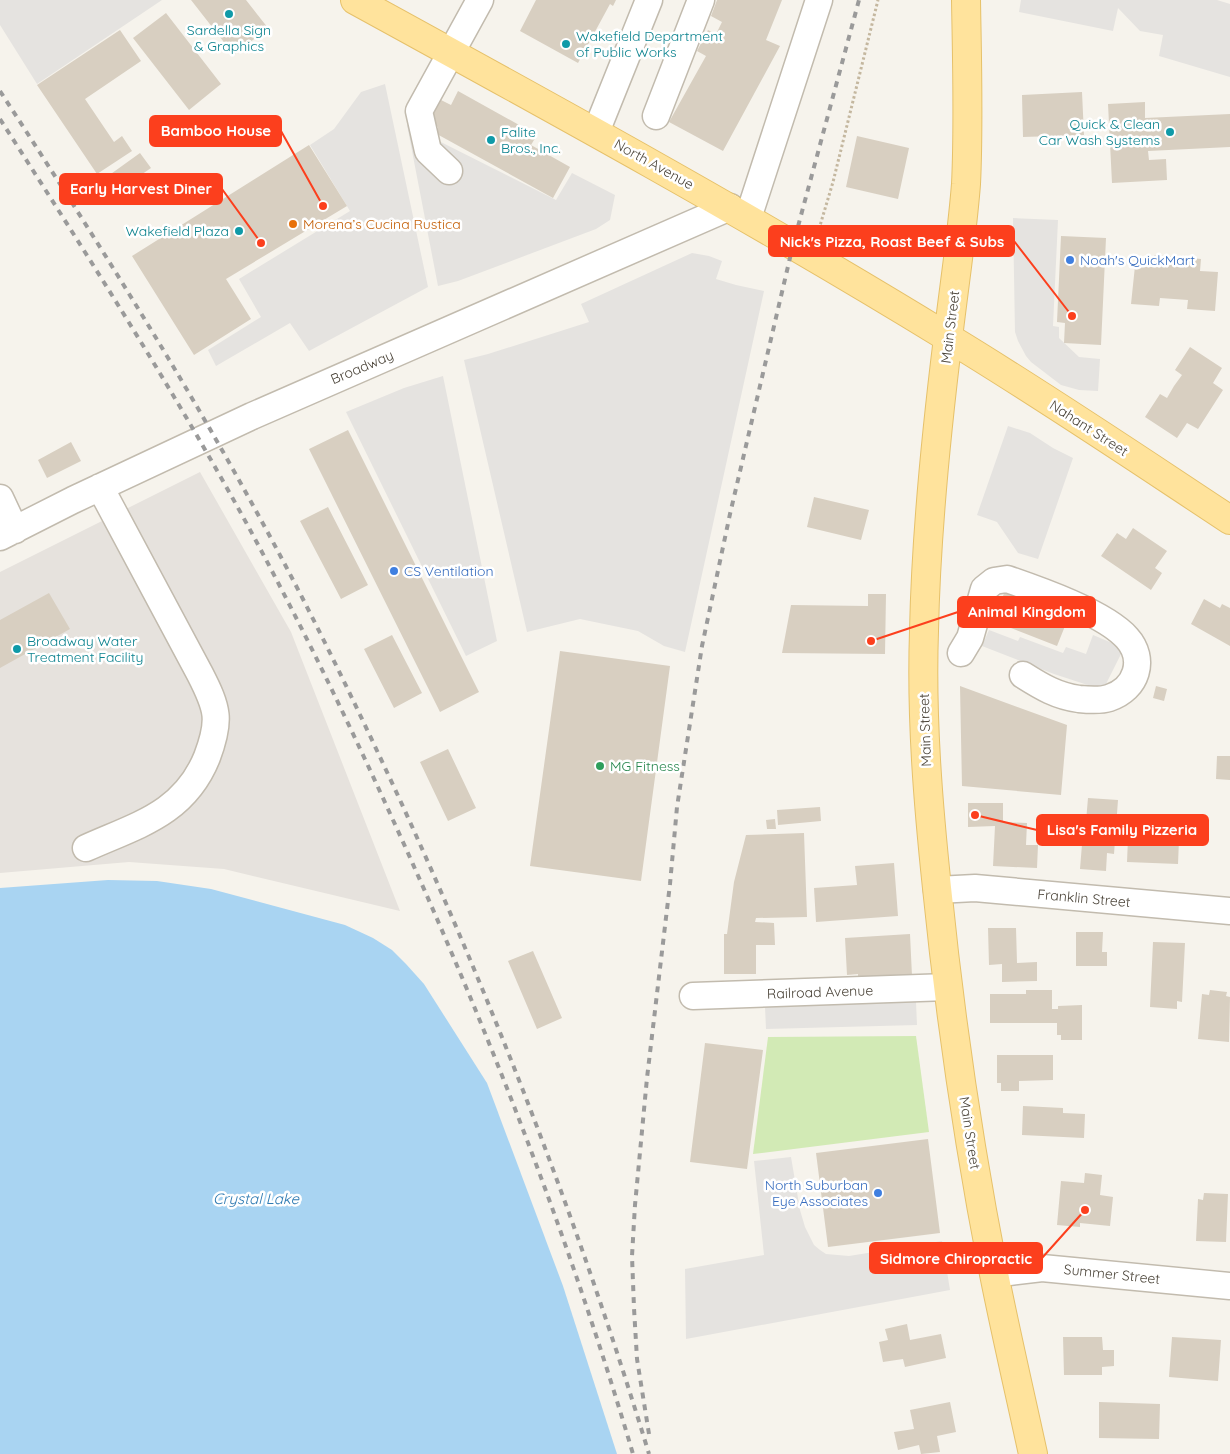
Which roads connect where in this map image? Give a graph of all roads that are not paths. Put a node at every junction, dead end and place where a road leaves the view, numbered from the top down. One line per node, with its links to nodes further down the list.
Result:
1 (356, 0): 7 (main road, North Avenue)
2 (480, 0): 7 (street)
3 (649, 0): 9 (street)
4 (702, 0): 8 (street)
5 (819, 0): 11 (street)
6 (966, 0): 12 (main road, Main Street)
7 (450, 52): 9 (main road, North Avenue); 10 (street)
8 (656, 116)
9 (596, 132): 11 (main road, North Avenue)
10 (449, 171)
11 (739, 212): 12 (main road, North Avenue); 13 (street, Broadway)
12 (948, 337): 15 (main road, Nahant Street); 20 (main road, Main Street)
13 (100, 487): 16 (street, Broadway); 19 (street)
14 (0, 498): 16 (street)
15 (1230, 520)
16 (7, 534)
17 (962, 653): 18 (street)
18 (1024, 675)
19 (86, 848)
20 (937, 890): 21 (street, Franklin Street); 22 (main road, Main Street)
21 (1230, 911)
22 (948, 987): 23 (street, Railroad Avenue); 24 (main road, Main Street)
23 (693, 996)
24 (994, 1274): 25 (street, Summer Street); 26 (main road, Main Street)
25 (1230, 1286)
26 (1033, 1454)

